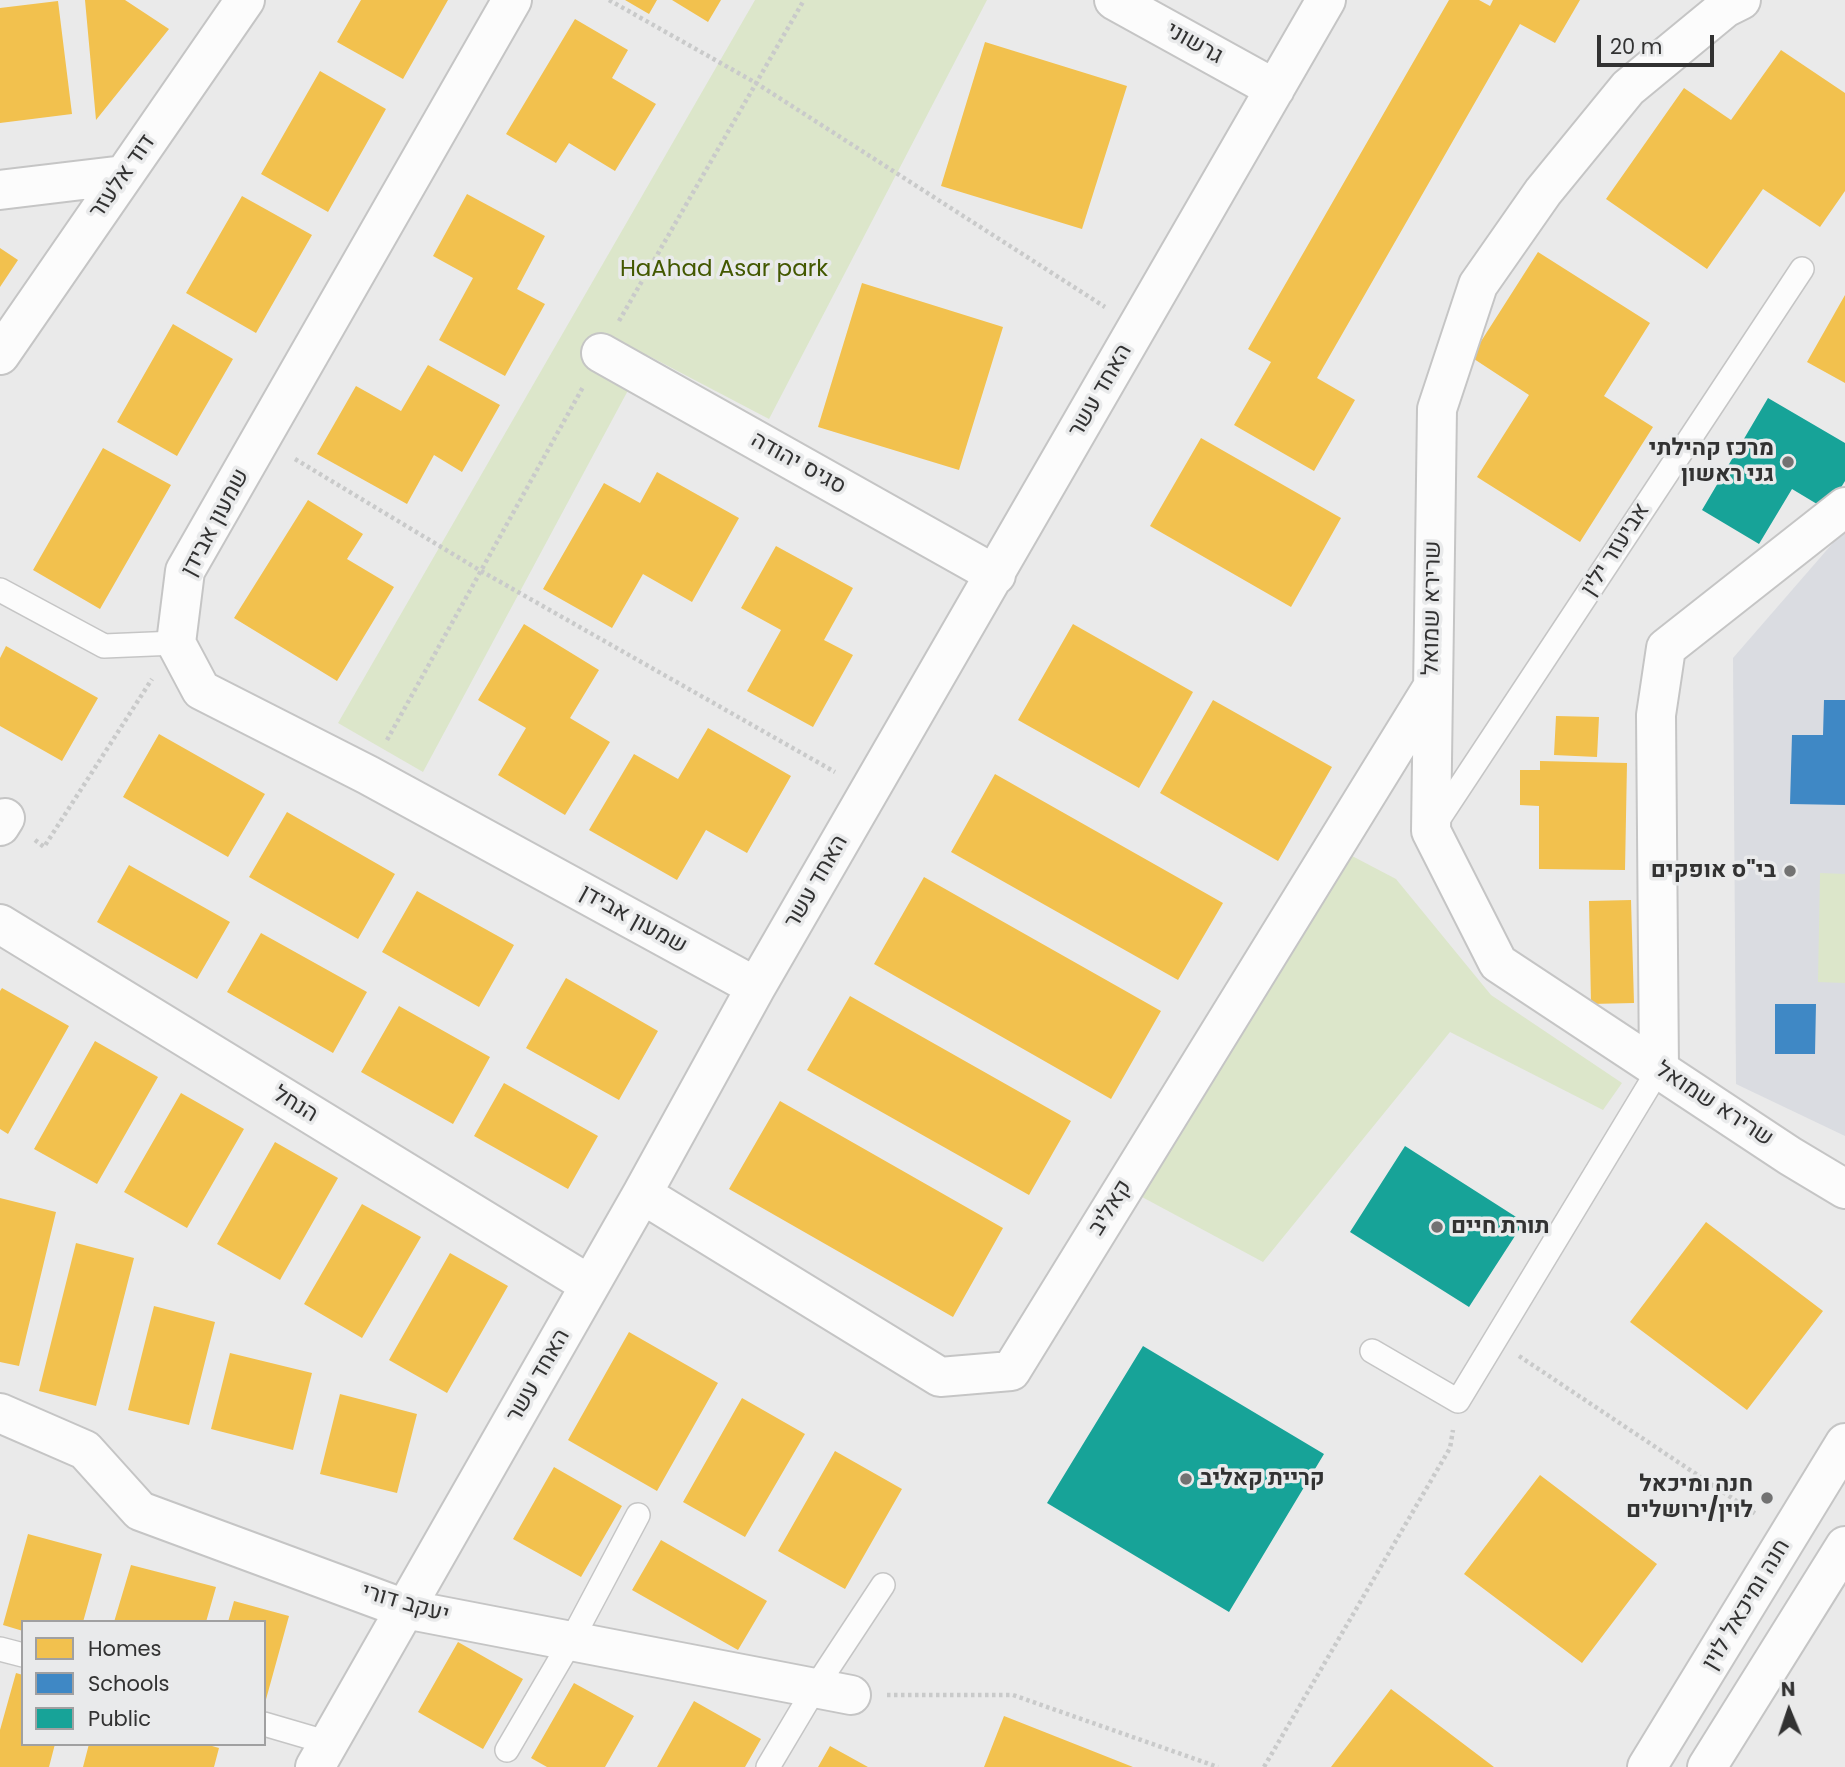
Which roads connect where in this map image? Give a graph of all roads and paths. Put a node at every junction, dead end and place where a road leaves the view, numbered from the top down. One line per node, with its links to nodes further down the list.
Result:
1 (245, 0): 8 (street, דוד אלעזר)
2 (512, 0): 14 (street, שמעון אבידן)
3 (609, 0): 11 (path)
4 (1114, 0): 7 (street, גרשוני)
5 (1326, 0): 7 (street, האחד עשר)
6 (1741, 0): 19 (street, שרירא שמואל)
7 (1275, 89): 11 (street, האחד עשר)
8 (124, 175): 9 (street); 13 (street, דוד אלעזר)
9 (0, 190)
10 (1802, 269): 22 (lane, אביעזר ילין)
11 (1137, 328): 16 (street, האחד עשר)
12 (601, 353): 16 (street, סגיס יהודה)
13 (0, 355)
14 (261, 438): 18 (street, שמעון אבידן); 20 (path)
15 (1845, 507): 25 (street)
16 (996, 575): 20 (street, האחד עשר)
17 (0, 590): 18 (lane)
18 (176, 643): 21 (path); 24 (street, שמעון אבידן)
19 (1432, 687): 22 (street, שרירא שמואל); 28 (street, קאליב)
20 (869, 792): 24 (street, האחד עשר)
21 (2, 822)
22 (1431, 831): 25 (street, שרירא שמואל)
23 (0, 924): 30 (street, הנחל)
24 (756, 987): 28 (street, האחד עשר)
25 (1659, 1069): 26 (street, שרירא שמואל); 31 (lane)
26 (1790, 1156): 27 (street, שרירא שמואל); 29 (street, שרירא שמואל)
27 (1845, 1189)
28 (642, 1194): 30 (street, האחד עשר)
29 (1845, 1208)
30 (590, 1285): 40 (street, האחד עשר)
31 (1495, 1340): 33 (lane); 37 (path)
32 (1372, 1351): 33 (lane)
33 (1458, 1401): 51 (path)
34 (0, 1413): 40 (street, יעקב דורי)
35 (1845, 1443): 37 (street, חנה ומיכאל לוין)
36 (638, 1514): 41 (lane)
37 (1789, 1536): 52 (street, חנה ומיכאל לוין)
38 (1845, 1546): 53 (street)
39 (883, 1585): 44 (lane)
40 (405, 1609): 41 (street, יעקב דורי); 48 (street, האחד עשר)
41 (571, 1641): 44 (street, יעקב דורי); 47 (lane)
42 (0, 1648): 43 (lane)
43 (21, 1654)
44 (814, 1688): 45 (street, יעקב דורי); 49 (lane)
45 (851, 1695): 50 (path)
46 (266, 1725): 48 (lane)
47 (507, 1750)
48 (322, 1755)
49 (768, 1767)
50 (1218, 1767)
51 (1264, 1767)
52 (1647, 1767)
53 (1707, 1767)

